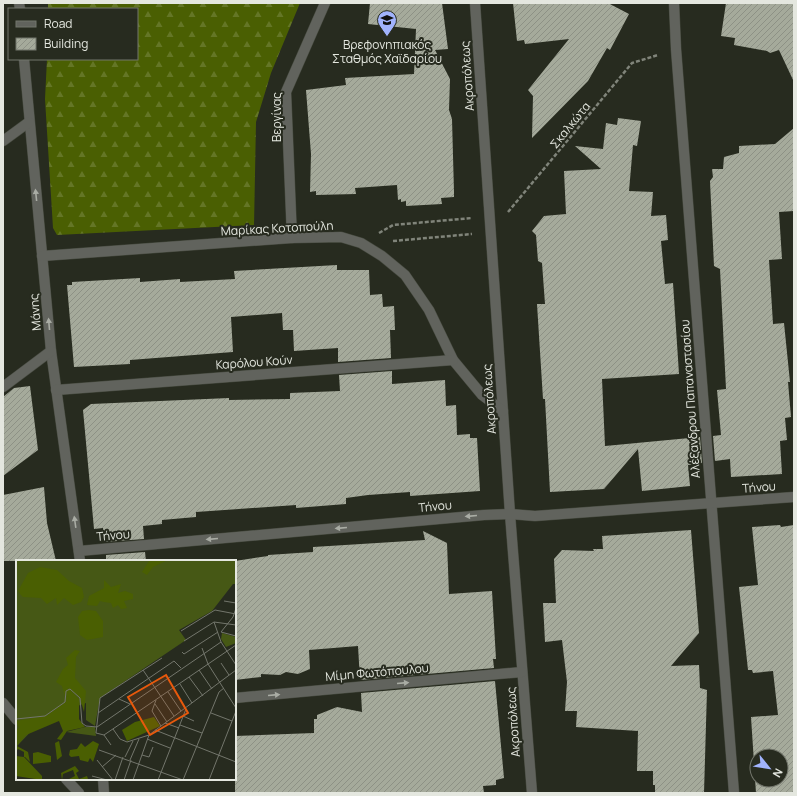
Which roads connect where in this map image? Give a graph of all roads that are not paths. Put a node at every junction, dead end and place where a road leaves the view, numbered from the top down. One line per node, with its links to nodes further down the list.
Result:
1 (325, 3): 7 (street, Βεργίνας)
2 (475, 3): 13 (street, Ακροπόλεως)
3 (674, 3): 15 (street, Αλέξανδρου Παπαναστασίου)
4 (24, 60): 5 (street, Μάνης)
5 (29, 122): 6 (street); 8 (street, Μάνης, one-way to 5)
6 (3, 141)
7 (292, 238): 8 (street, Μαρίκας Κοτοπούλη); 10 (street, Μαρίκας Κοτοπούλη)
8 (42, 256): 9 (street, Μάνης, one-way to 8)
9 (52, 351): 11 (street); 12 (street, Μάνης)
10 (453, 360): 12 (street, Καρόλου Κούν); 13 (street, Μαρίκας Κοτοπούλη)
11 (3, 387)
12 (56, 390): 17 (street, Μάνης, one-way to 12)
13 (503, 411): 16 (street, Ακροπόλεως)
14 (794, 497): 15 (street, Τήνου)
15 (711, 503): 16 (street, Τήνου); 27 (street, Αλέξανδρου Παπαναστασίου)
16 (510, 514): 17 (street, Τήνου, one-way to 17); 18 (street, Ακροπόλεως)
17 (80, 556)
18 (522, 672): 19 (street, Μίμη Φωτόπουλου, one-way to 18); 26 (street, Ακροπόλεως)
19 (236, 698)
20 (3, 703): 21 (street)
21 (16, 719)
22 (67, 780): 24 (street)
23 (103, 780): 25 (street)
24 (79, 793)
25 (104, 793)
26 (532, 793)
27 (734, 793)

